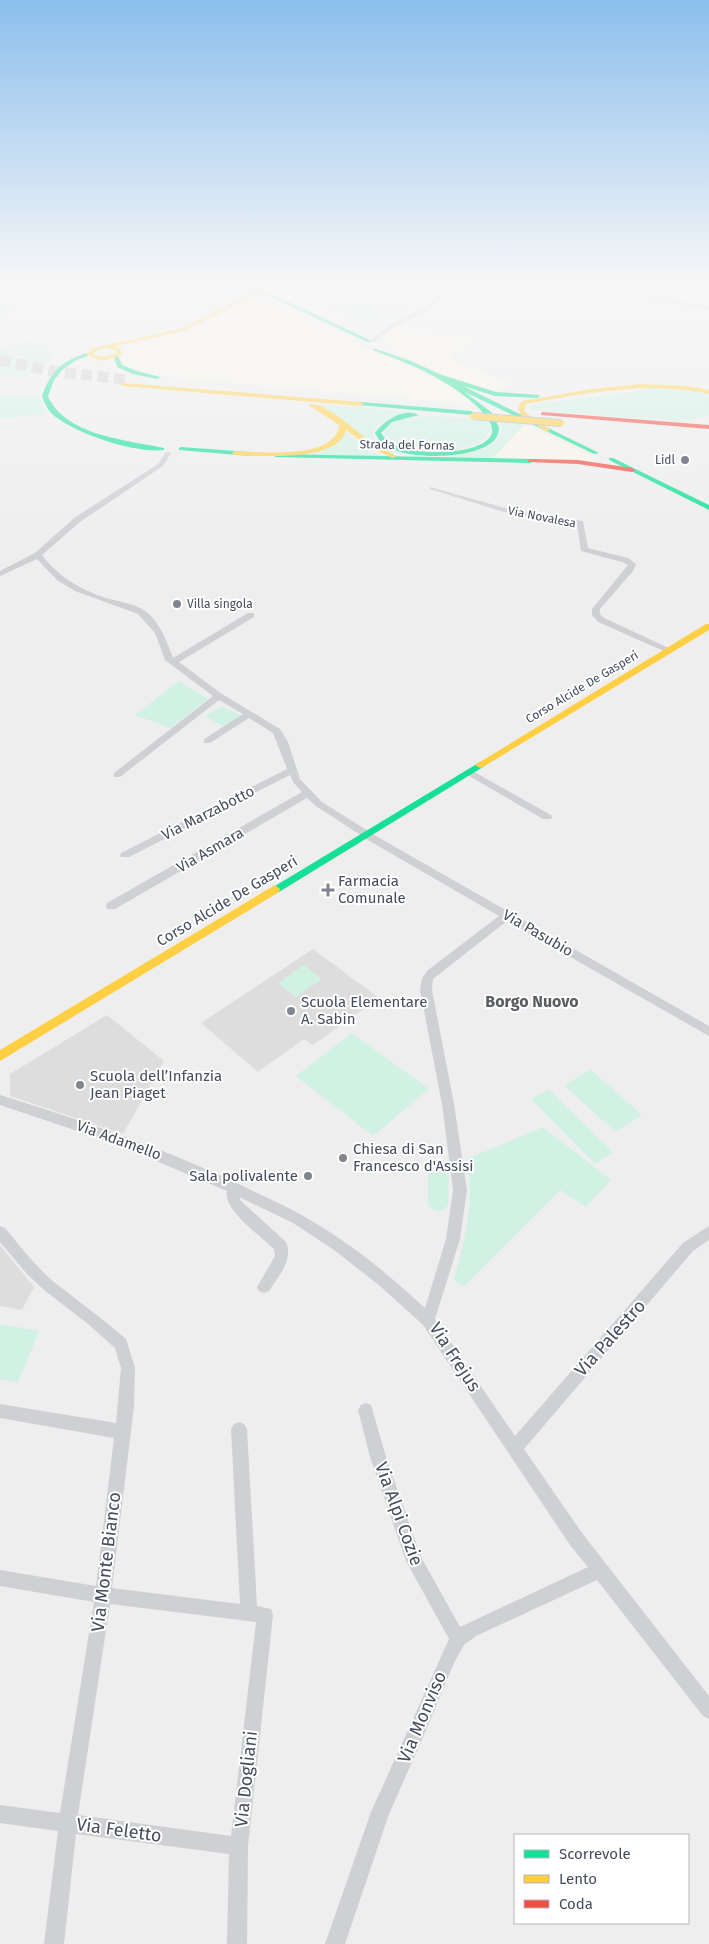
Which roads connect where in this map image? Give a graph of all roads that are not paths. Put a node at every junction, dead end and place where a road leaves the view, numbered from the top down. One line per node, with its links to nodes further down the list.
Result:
1 (54, 375): 20 (main road)
2 (145, 375): 10 (main road)
3 (434, 375): 5 (main road)
4 (434, 375): 6 (main road)
5 (447, 381): 11 (main road); 12 (main road)
6 (619, 389): 8 (main road); 9 (main road)
7 (191, 391): 10 (main road); 12 (main road); 16 (main road)
8 (709, 392)
9 (572, 394): 11 (main road); 15 (main road)
10 (325, 398): 12 (main road)
11 (490, 402): 15 (main road)
12 (470, 413): 15 (main road, bridge)
13 (606, 419): 14 (main road); 15 (main road); 17 (main road)
14 (709, 420)
15 (550, 422): 18 (main road); 22 (main road)
16 (343, 423): 19 (main road); 21 (main road)
17 (709, 428)
18 (709, 433)
19 (235, 453): 20 (main road, Strada del Fornas); 21 (main road, Strada del Fornas)
20 (165, 454): 25 (street)
21 (414, 459): 22 (main road, Strada del Fornas)
22 (622, 463): 24 (main road)
23 (432, 488): 29 (street, Via Novalesa)
24 (709, 508)
25 (38, 555): 26 (street); 30 (street)
26 (0, 574)
27 (251, 615): 30 (street)
28 (709, 626): 29 (main road, Corso Alcide De Gasperi)
29 (669, 650): 35 (main road, Corso Alcide De Gasperi)
30 (172, 662): 31 (street, Via Pasubio)
31 (219, 696): 32 (street, Via Pasubio); 36 (street)
32 (250, 714): 33 (street); 34 (street, Via Pasubio)
33 (207, 741)
34 (292, 770): 37 (street, Via Pasubio); 40 (street, Via Marzabotto)
35 (469, 772): 38 (street); 39 (main road, Corso Alcide De Gasperi)
36 (116, 775)
37 (308, 793): 39 (street, Via Pasubio); 41 (street, Via Asmara)
38 (547, 817)
39 (366, 834): 42 (street, Via Pasubio); 44 (main road, Corso Alcide De Gasperi)
40 (125, 855)
41 (112, 906)
42 (507, 915): 43 (street, Via Pasubio); 50 (street, Via Frejus)
43 (709, 1032)
44 (0, 1056)
45 (0, 1100): 46 (street, Via Adamello)
46 (234, 1188): 49 (street); 50 (street, Via Adamello)
47 (0, 1232): 54 (street, Via Monte Bianco)
48 (709, 1232): 55 (street, Via Palestro)
49 (264, 1287)
50 (428, 1320): 55 (street, Via Frejus)
51 (366, 1410): 60 (street, Via Alpi Cozie)
52 (0, 1411): 54 (street)
53 (239, 1429): 59 (street, Via Dogliani)
54 (123, 1432): 58 (street, Via Monte Bianco)
55 (515, 1448): 56 (street, Via Frejus)
56 (598, 1571): 60 (street); 61 (street, Via Frejus)
57 (0, 1578): 58 (street)
58 (103, 1595): 59 (street); 63 (street, Via Monte Bianco)
59 (257, 1614): 64 (street, Via Dogliani)
60 (458, 1639): 67 (street, Via Monviso)
61 (709, 1710)
62 (0, 1814): 63 (street, Via Feletto)
63 (68, 1823): 64 (street, Via Feletto); 65 (street, Via Monte Bianco)
64 (239, 1846): 66 (street, Via Dogliani)
65 (54, 1944)
66 (237, 1944)
67 (335, 1944)

